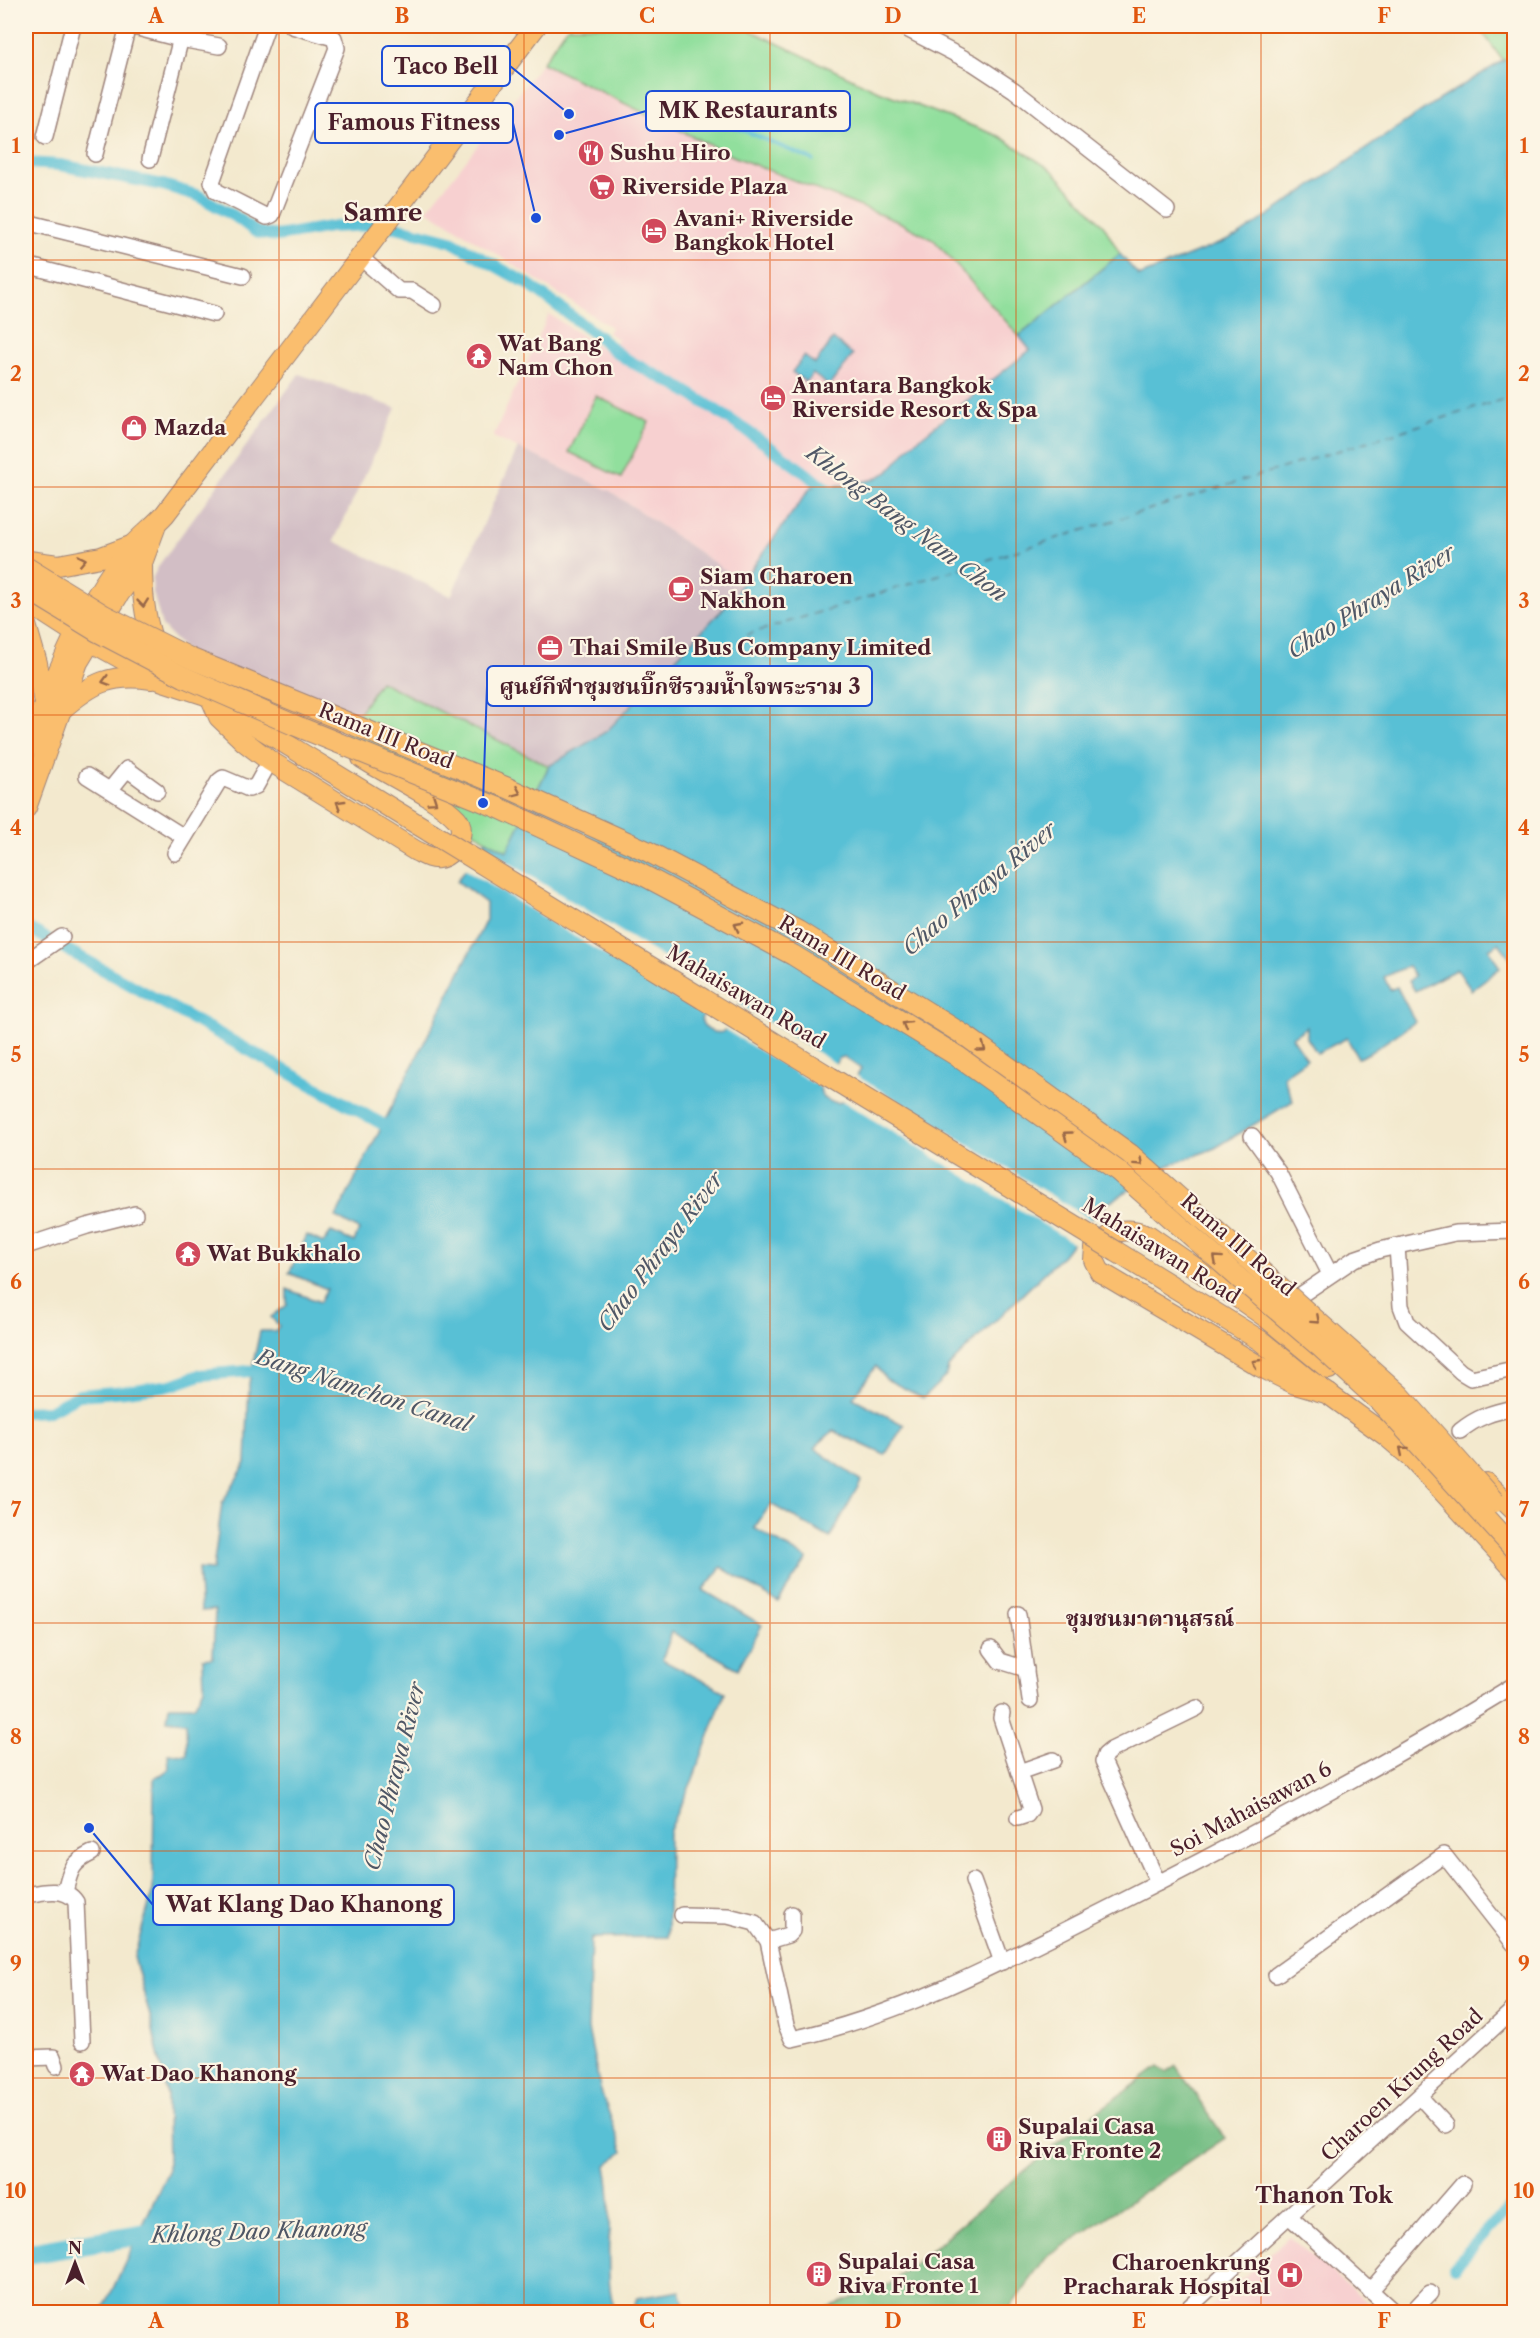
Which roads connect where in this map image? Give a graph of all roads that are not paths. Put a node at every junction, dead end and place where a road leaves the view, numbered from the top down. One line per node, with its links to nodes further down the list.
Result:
1 (73, 26): 9 (street)
2 (129, 26): 7 (street); 10 (street)
3 (267, 26): 4 (street)
4 (292, 26)
5 (536, 26): 14 (main road)
6 (901, 26): 12 (street)
7 (182, 32): 8 (street); 11 (street)
8 (219, 46)
9 (45, 137)
10 (94, 154)
11 (150, 159)
12 (1167, 210)
13 (26, 222): 16 (street)
14 (362, 254): 17 (street); 19 (main road)
15 (26, 265): 18 (street)
16 (243, 276)
17 (434, 304)
18 (214, 314)
19 (137, 554): 20 (main road, one-way to 19); 23 (main road); 26 (main road, one-way to 26)
20 (27, 562): 23 (main road, Mahaisawan Road); 54 (main road, Rama III Road, one-way to 54, bridge)
21 (26, 588): 58 (main road, Rama III Road, one-way to 21, bridge)
22 (26, 602): 25 (main road, Mahaisawan Road)
23 (101, 605): 25 (main road); 26 (main road, Mahaisawan Road)
24 (26, 625): 30 (main road)
25 (82, 637): 28 (main road, Mahaisawan Road); 30 (main road)
26 (153, 642): 27 (main road, Mahaisawan Road)
27 (179, 665): 29 (main road, Mahaisawan Road); 32 (main road, one-way to 32)
28 (160, 680): 29 (main road, Mahaisawan Road); 30 (main road, one-way to 30)
29 (209, 696): 32 (main road); 48 (main road, Mahaisawan Road, bridge)
30 (53, 707): 31 (main road); 36 (main road)
31 (26, 750)
32 (270, 761): 37 (street)
33 (87, 776): 34 (street)
34 (110, 790): 35 (street); 37 (street)
35 (156, 791)
36 (26, 808)
37 (184, 837): 38 (street)
38 (175, 853)
39 (62, 937): 40 (street)
40 (26, 962)
41 (1252, 1136): 46 (street)
42 (135, 1214): 44 (street)
43 (1515, 1231): 45 (street)
44 (26, 1246)
45 (1397, 1246): 46 (street); 50 (street)
46 (1330, 1274): 47 (street)
47 (1267, 1318): 49 (main road); 51 (main road, one-way to 47)
48 (1261, 1341): 49 (main road, Mahaisawan Road); 51 (main road, Mahaisawan Road)
49 (1329, 1369): 55 (main road, Mahaisawan Road)
50 (1515, 1369)
51 (1329, 1394): 59 (main road, Mahaisawan Road, one-way to 51)
52 (1515, 1408): 53 (street)
53 (1460, 1431)
54 (1495, 1502): 56 (main road); 57 (main road, Rama III Road)
55 (1515, 1510)
56 (1515, 1515)
57 (1515, 1524)
58 (1515, 1549)
59 (1515, 1569)
60 (1018, 1614): 62 (street)
61 (991, 1649): 62 (street)
62 (1026, 1669): 64 (street)
63 (1515, 1685): 72 (street, Soi Mahaisawan 6)
64 (1030, 1700)
65 (1197, 1708): 72 (street)
66 (1002, 1713): 68 (street)
67 (1053, 1760): 68 (street)
68 (1019, 1772): 69 (street)
69 (1018, 1818)
70 (92, 1853): 73 (street)
71 (973, 1881): 79 (street)
72 (1158, 1883): 79 (street, Soi Mahaisawan 6)
73 (65, 1892): 74 (street); 82 (street)
74 (26, 1895)
75 (792, 1914): 77 (street)
76 (682, 1915): 77 (street)
77 (768, 1941): 79 (street, Soi Mahaisawan 6)
78 (1515, 1944): 80 (street)
79 (1002, 1962)
80 (1276, 1975)
81 (1515, 2009): 85 (street, Charoen Krung Road)
82 (82, 2041)
83 (26, 2058): 84 (street)
84 (57, 2066)
85 (1420, 2097): 86 (street); 88 (street, Charoen Krung Road)
86 (1446, 2125)
87 (1463, 2184): 89 (street)
88 (1290, 2217): 89 (street); 91 (street, Charoen Krung Road)
89 (1370, 2291): 92 (street)
90 (1430, 2293): 93 (street)
91 (1184, 2313)
92 (1394, 2313)
93 (1412, 2313)

